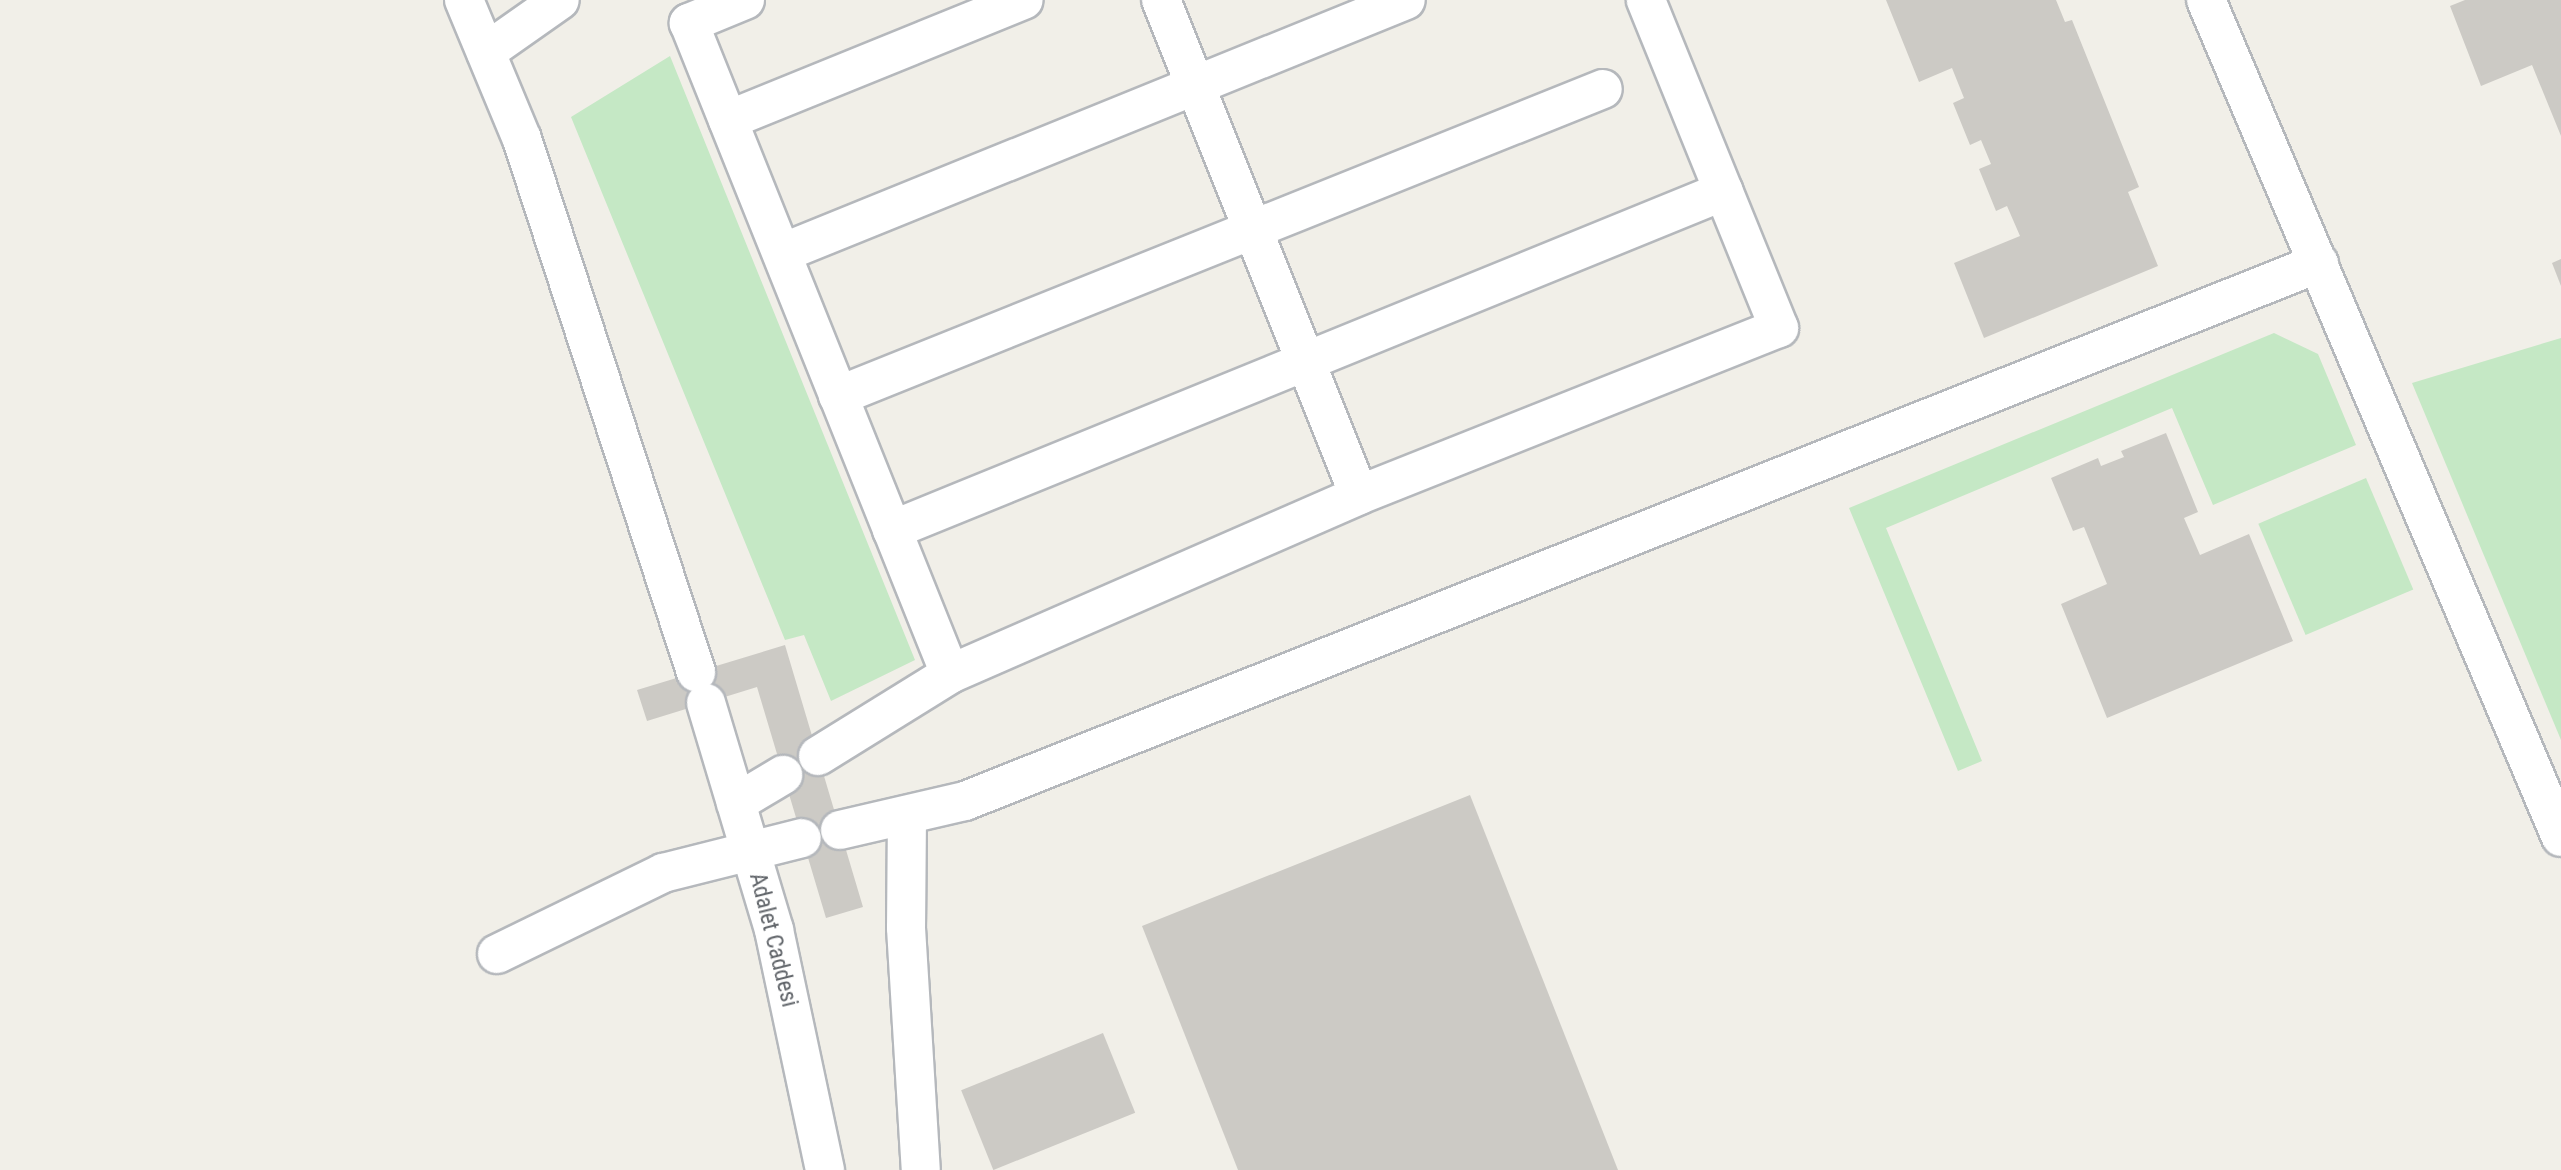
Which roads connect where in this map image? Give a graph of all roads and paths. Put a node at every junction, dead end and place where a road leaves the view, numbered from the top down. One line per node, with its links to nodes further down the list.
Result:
1 (464, 0): 9 (street, Adalet Caddesi)
2 (561, 0): 9 (street)
3 (745, 0): 12 (street)
4 (1024, 0): 12 (street)
5 (1161, 0): 10 (street)
6 (1406, 0): 10 (street)
7 (1646, 0): 13 (street)
8 (2206, 0): 16 (street)
9 (486, 52): 24 (street, Adalet Caddesi)
10 (1195, 86): 14 (street); 15 (street)
11 (1602, 89): 14 (street)
12 (728, 120): 15 (street)
13 (1724, 191): 17 (street); 19 (street)
14 (1252, 228): 17 (street); 18 (street)
15 (782, 253): 18 (street)
16 (2319, 263): 25 (street); 27 (street)
17 (1306, 363): 19 (street); 20 (street)
18 (838, 396): 20 (street)
19 (1359, 495): 21 (street)
20 (892, 530): 21 (street)
21 (950, 674): 22 (street)
22 (818, 755)
23 (783, 775): 24 (street)
24 (736, 803): 29 (street, Adalet Caddesi)
25 (906, 815): 26 (street); 32 (street)
26 (840, 830)
27 (2561, 837)
28 (802, 838): 29 (street)
29 (750, 850): 30 (street); 31 (street, Adalet Caddesi)
30 (497, 954)
31 (825, 1170)
32 (921, 1170)

